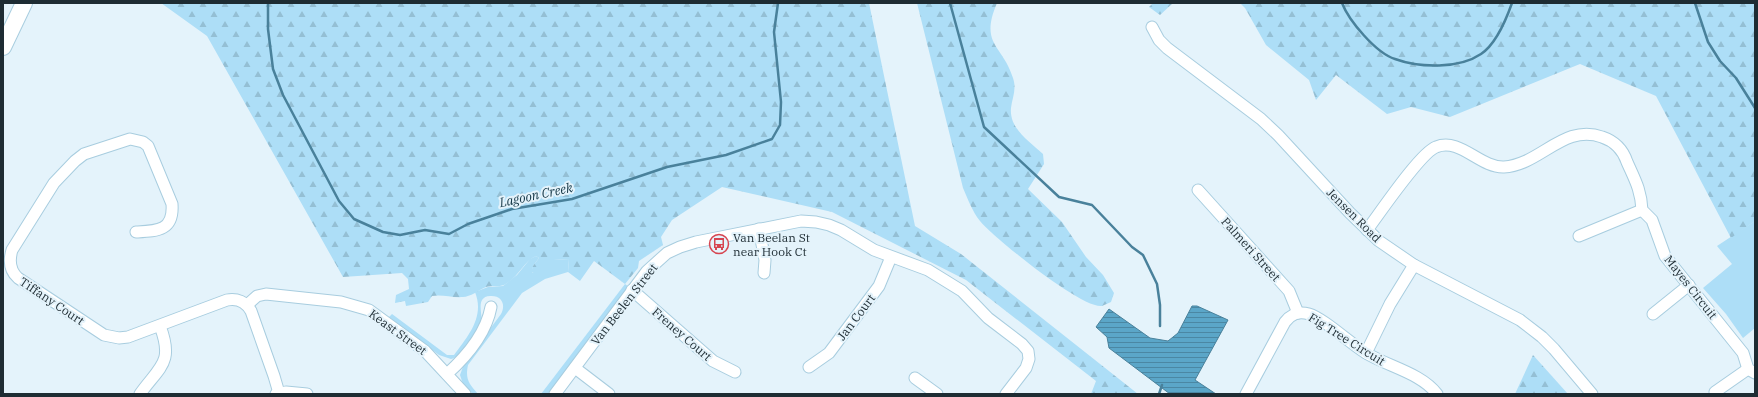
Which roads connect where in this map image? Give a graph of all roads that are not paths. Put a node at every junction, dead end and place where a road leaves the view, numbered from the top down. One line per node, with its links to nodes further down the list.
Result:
1 (24, 3): 3 (highway)
2 (1152, 27): 7 (street, Jensen Road)
3 (3, 47)
4 (1198, 190): 17 (street, Palmeri Street)
5 (1642, 210): 7 (street, Mayes Circuit); 9 (street); 13 (street, Mayes Circuit)
6 (759, 229): 10 (street, Van Beelen Street); 12 (street); 14 (street, Van Beelen Street)
7 (1367, 230): 11 (street, Jensen Road)
8 (136, 232): 19 (street, Tiffany Court)
9 (1578, 236)
10 (891, 257): 22 (street, Jan Court); 35 (street, Van Beelen Street)
11 (1414, 265): 20 (street); 38 (street, Jensen Road)
12 (764, 273)
13 (1689, 285): 18 (street); 23 (street, Mayes Circuit)
14 (632, 290): 21 (street, Van Beelen Street); 24 (street, Freney Court)
15 (247, 305): 19 (street, Tiffany Court); 25 (street, Keast Street); 29 (street)
16 (492, 307): 25 (street)
17 (1298, 313): 20 (street, Fig Tree Circuit); 36 (street, Fig Tree Circuit)
18 (1653, 314)
19 (160, 326): 28 (street)
20 (1366, 353): 37 (street, Fig Tree Circuit)
21 (575, 368): 32 (street, Van Beelen Street); 33 (street)
22 (809, 368)
23 (1752, 371): 27 (street)
24 (736, 372)
25 (447, 374): 31 (street, Keast Street)
26 (915, 378): 34 (street)
27 (1715, 392)
28 (140, 394)
29 (278, 394): 30 (street)
30 (306, 394)
31 (465, 394)
32 (555, 394)
33 (609, 394)
34 (937, 394)
35 (1006, 394)
36 (1246, 394)
37 (1437, 394)
38 (1592, 394)

